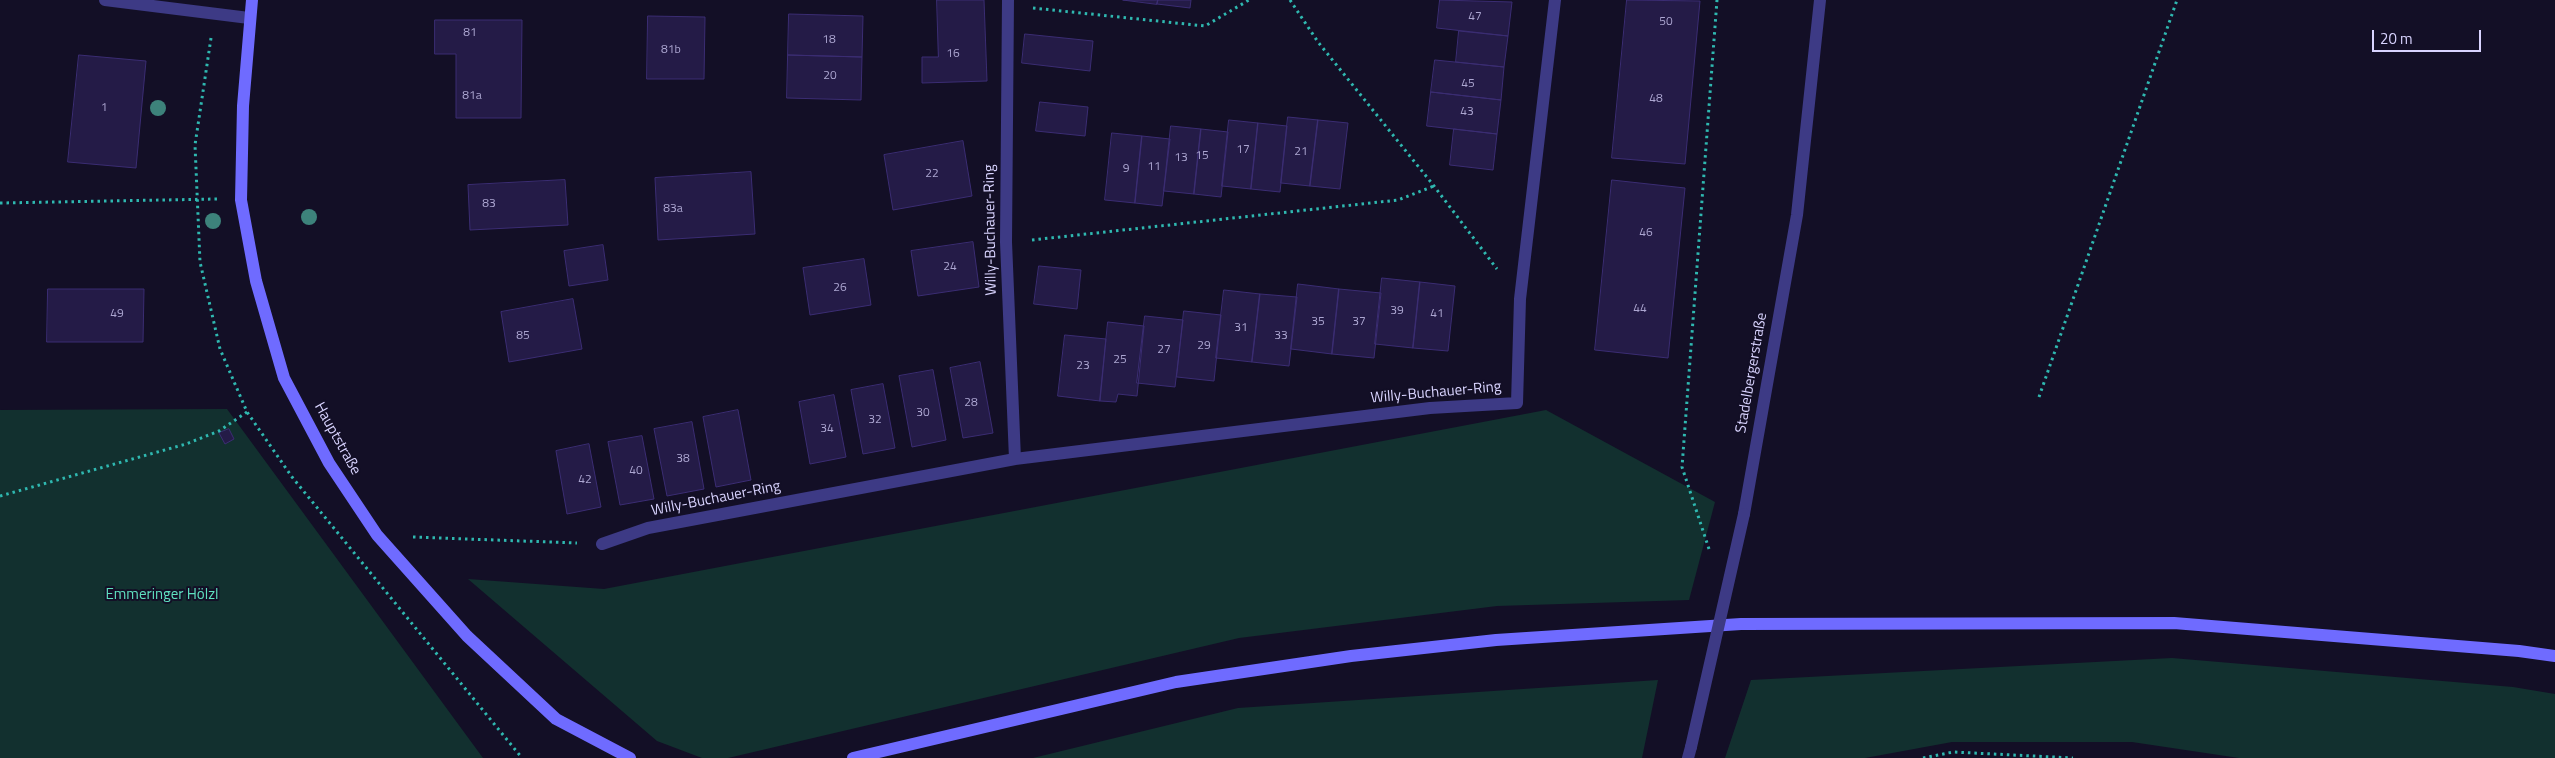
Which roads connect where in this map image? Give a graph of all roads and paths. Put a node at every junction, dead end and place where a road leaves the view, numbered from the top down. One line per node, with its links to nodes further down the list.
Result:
1 (105, 0): 10 (street)
2 (252, 0): 10 (street, Hauptstraße)
3 (1249, 0): 9 (path)
4 (1291, 0): 11 (path)
5 (1555, 0): 15 (street, Willy-Buchauer-Ring)
6 (1717, 0): 22 (path)
7 (1820, 0): 24 (street, Stadelbergerstraße, bridge)
8 (2177, 0): 16 (path)
9 (1008, 2): 14 (street, Willy-Buchauer-Ring)
10 (249, 18): 12 (street, Hauptstraße)
11 (1434, 186): 14 (path); 15 (path)
12 (241, 200): 13 (path); 20 (street, Hauptstraße)
13 (0, 203)
14 (1006, 242): 18 (street, Willy-Buchauer-Ring)
15 (1520, 299): 18 (street, Willy-Buchauer-Ring)
16 (2039, 397)
17 (247, 412): 19 (path)
18 (1015, 459): 21 (street, Willy-Buchauer-Ring)
19 (0, 496)
20 (377, 535): 21 (path); 25 (street, Hauptstraße)
21 (602, 544)
22 (1710, 550)
23 (2555, 656): 26 (street)
24 (1690, 752)
25 (630, 758)
26 (853, 758)
27 (1923, 758): 28 (path)
28 (2073, 758)

